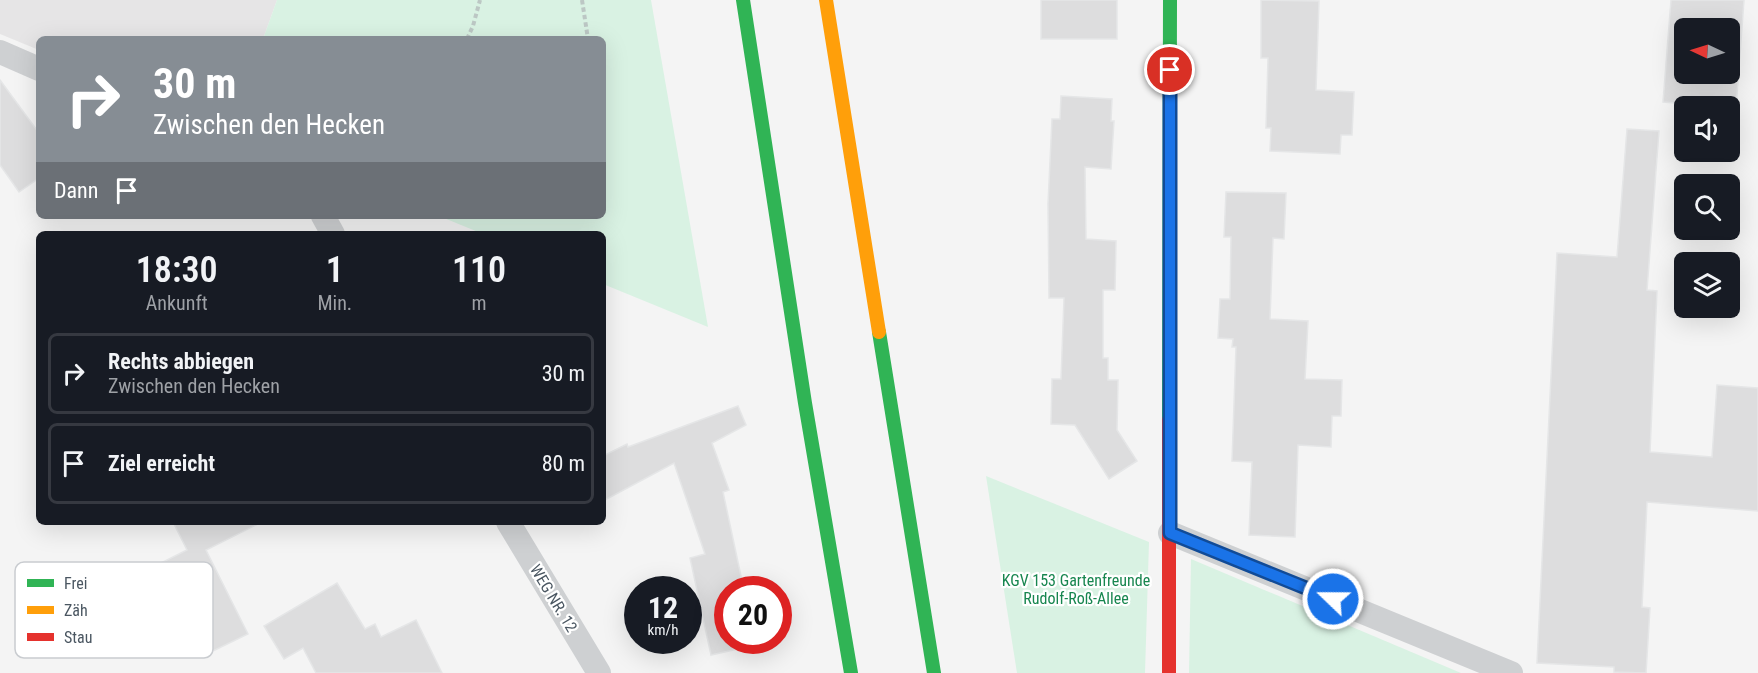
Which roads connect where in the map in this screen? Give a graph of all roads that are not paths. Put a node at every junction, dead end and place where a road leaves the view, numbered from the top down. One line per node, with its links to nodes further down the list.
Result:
1 (743, 0): 9 (main road)
2 (826, 0): 10 (main road)
3 (1170, 0): 7 (main road)
4 (0, 52): 5 (lane)
5 (36, 68)
6 (510, 525): 8 (lane, WEG NR. 12)
7 (1170, 533): 11 (main road); 12 (lane)
8 (599, 673)
9 (851, 673)
10 (934, 673)
11 (1169, 673)
12 (1510, 673)

